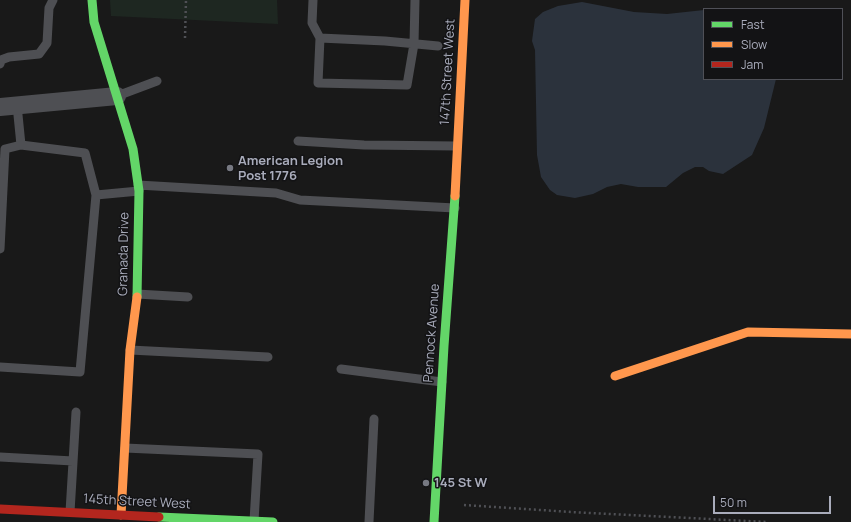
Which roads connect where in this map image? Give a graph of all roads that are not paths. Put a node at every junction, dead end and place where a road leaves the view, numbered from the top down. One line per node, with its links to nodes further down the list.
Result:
1 (53, 0): 9 (lane)
2 (92, 0): 11 (street, Granada Drive)
3 (313, 0): 6 (lane)
4 (415, 0): 7 (lane)
5 (465, 0): 15 (street, 147th Street West)
6 (320, 38): 7 (lane); 7 (lane)
7 (414, 44): 8 (lane)
8 (438, 46)
9 (0, 64)
10 (157, 81): 11 (lane)
11 (117, 96): 12 (street); 16 (street, Granada Drive)
12 (8, 106): 14 (lane)
13 (298, 141): 15 (lane)
14 (21, 145): 17 (lane); 18 (lane)
15 (457, 146): 19 (street, Pennock Avenue)
16 (138, 188): 17 (lane); 19 (lane); 21 (street, Granada Drive)
17 (96, 195): 26 (lane)
18 (1, 196): 20 (lane)
19 (455, 208): 29 (street, Pennock Avenue)
20 (0, 249)
21 (137, 294): 22 (lane); 24 (street, Granada Drive)
22 (188, 297)
23 (851, 334): 28 (street)
24 (130, 350): 25 (lane); 32 (street, Granada Drive)
25 (268, 357)
26 (0, 367)
27 (342, 369): 29 (lane)
28 (615, 376)
29 (442, 382): 43 (street, Pennock Avenue)
30 (76, 412): 34 (lane)
31 (374, 419): 42 (lane)
32 (125, 448): 38 (street, Granada Drive); 39 (lane)
33 (0, 457): 34 (lane)
34 (73, 461): 37 (lane)
35 (0, 509): 36 (street, 145th Street West)
36 (56, 511): 37 (street, 145th Street West); 40 (lane)
37 (70, 512): 38 (street, 145th Street West)
38 (121, 515): 39 (street, 145th Street West)
39 (254, 521): 41 (street, 145th Street West)
40 (55, 522)
41 (273, 522)
42 (369, 522)
43 (434, 522)

